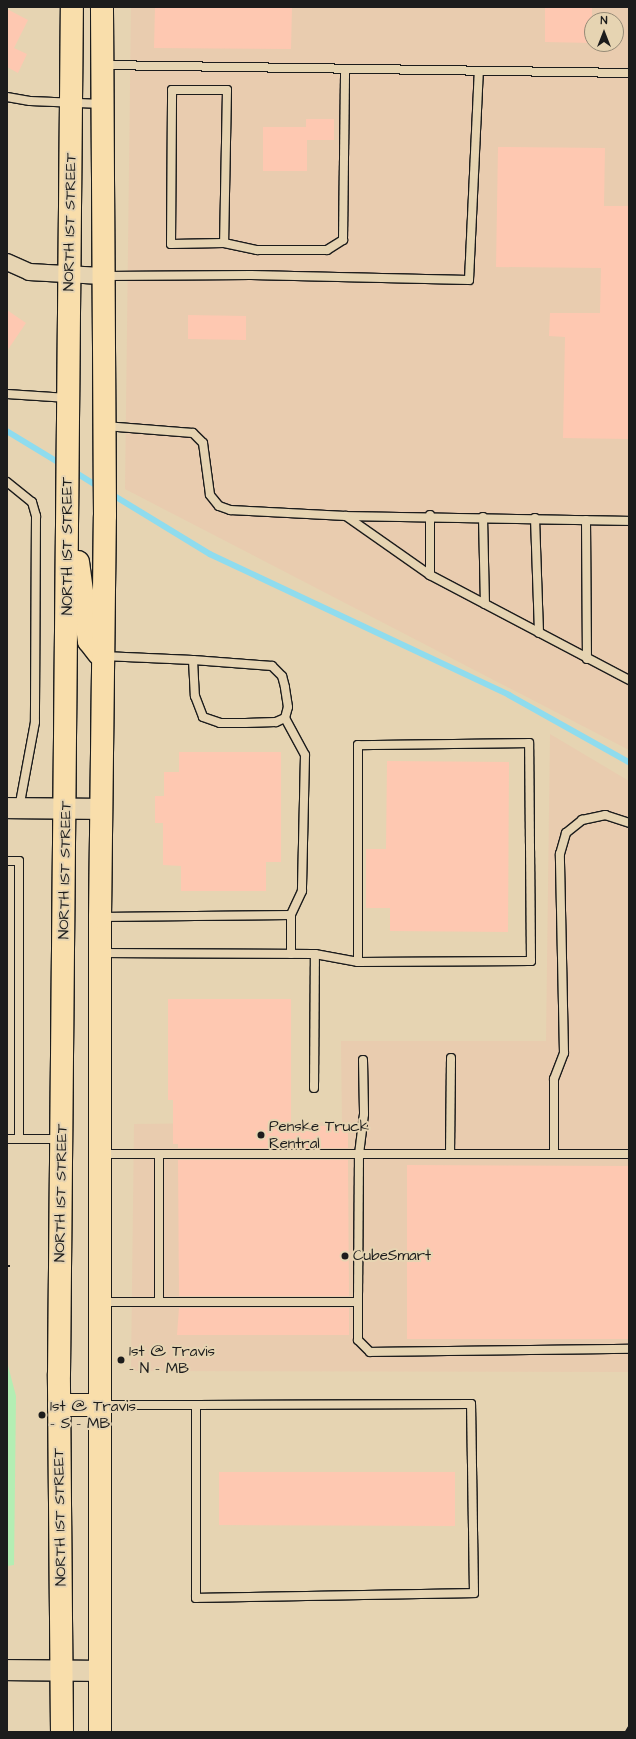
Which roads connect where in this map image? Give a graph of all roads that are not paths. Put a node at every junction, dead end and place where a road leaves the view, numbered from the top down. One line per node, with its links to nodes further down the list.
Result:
1 (72, 7): 8 (main road, NORTH 1ST STREET)
2 (102, 7): 3 (main road, NORTH 1ST STREET)
3 (102, 65): 4 (lane); 9 (main road, NORTH 1ST STREET)
4 (345, 70): 5 (lane); 10 (lane)
5 (479, 71): 6 (lane); 13 (lane)
6 (629, 73)
7 (7, 96): 8 (lane)
8 (72, 103): 9 (lane); 12 (main road, NORTH 1ST STREET)
9 (102, 104): 13 (main road, NORTH 1ST STREET)
10 (224, 243): 10 (lane)
11 (7, 262): 12 (street)
12 (69, 275): 13 (street); 15 (main road, NORTH 1ST STREET)
13 (102, 276): 16 (main road, NORTH 1ST STREET)
14 (7, 394): 15 (lane)
15 (69, 398): 18 (main road, NORTH 1ST STREET)
16 (104, 435): 20 (lane); 28 (main road, NORTH 1ST STREET)
17 (7, 482): 33 (lane)
18 (68, 501): 28 (main road); 34 (main road, NORTH 1ST STREET)
19 (430, 515): 20 (lane); 21 (lane); 25 (lane)
20 (346, 516): 25 (lane)
21 (483, 517): 22 (lane); 26 (lane)
22 (536, 518): 23 (lane); 27 (lane)
23 (586, 520): 24 (lane); 29 (lane)
24 (629, 521)
25 (430, 575): 26 (lane)
26 (485, 604): 27 (lane)
27 (539, 633): 29 (lane)
28 (102, 656): 30 (lane); 35 (main road, NORTH 1ST STREET)
29 (587, 659): 31 (lane)
30 (193, 660): 32 (lane); 32 (lane)
31 (629, 680)
32 (285, 718): 38 (lane)
33 (13, 808): 34 (street)
34 (66, 809): 35 (street); 47 (main road, NORTH 1ST STREET)
35 (100, 809): 39 (main road, NORTH 1ST STREET)
36 (629, 823): 54 (lane)
37 (7, 861): 49 (lane)
38 (291, 915): 39 (lane); 41 (lane)
39 (100, 917): 40 (main road, NORTH 1ST STREET)
40 (100, 953): 41 (lane); 50 (main road, NORTH 1ST STREET)
41 (291, 954): 42 (lane)
42 (315, 954): 43 (lane); 46 (lane)
43 (358, 962): 43 (lane)
44 (451, 1058): 53 (lane)
45 (363, 1060): 52 (lane)
46 (314, 1088)
47 (62, 1138): 49 (lane); 60 (main road, NORTH 1ST STREET)
48 (7, 1139): 49 (lane)
49 (19, 1139)
50 (100, 1154): 51 (lane); 56 (main road, NORTH 1ST STREET)
51 (159, 1154): 52 (lane); 57 (lane)
52 (359, 1154): 53 (lane); 58 (lane)
53 (450, 1154): 54 (lane)
54 (554, 1154): 55 (lane)
55 (629, 1154)
56 (100, 1302): 57 (lane); 61 (main road, NORTH 1ST STREET)
57 (159, 1302): 58 (lane)
58 (358, 1302): 59 (lane)
59 (629, 1349)
60 (59, 1405): 61 (main road); 64 (main road, NORTH 1ST STREET)
61 (100, 1405): 62 (lane); 65 (main road, NORTH 1ST STREET)
62 (196, 1405): 62 (lane)
63 (7, 1670): 64 (street)
64 (62, 1671): 65 (street); 66 (main road, NORTH 1ST STREET)
65 (100, 1671): 67 (main road, NORTH 1ST STREET)
66 (62, 1732)
67 (100, 1732)

